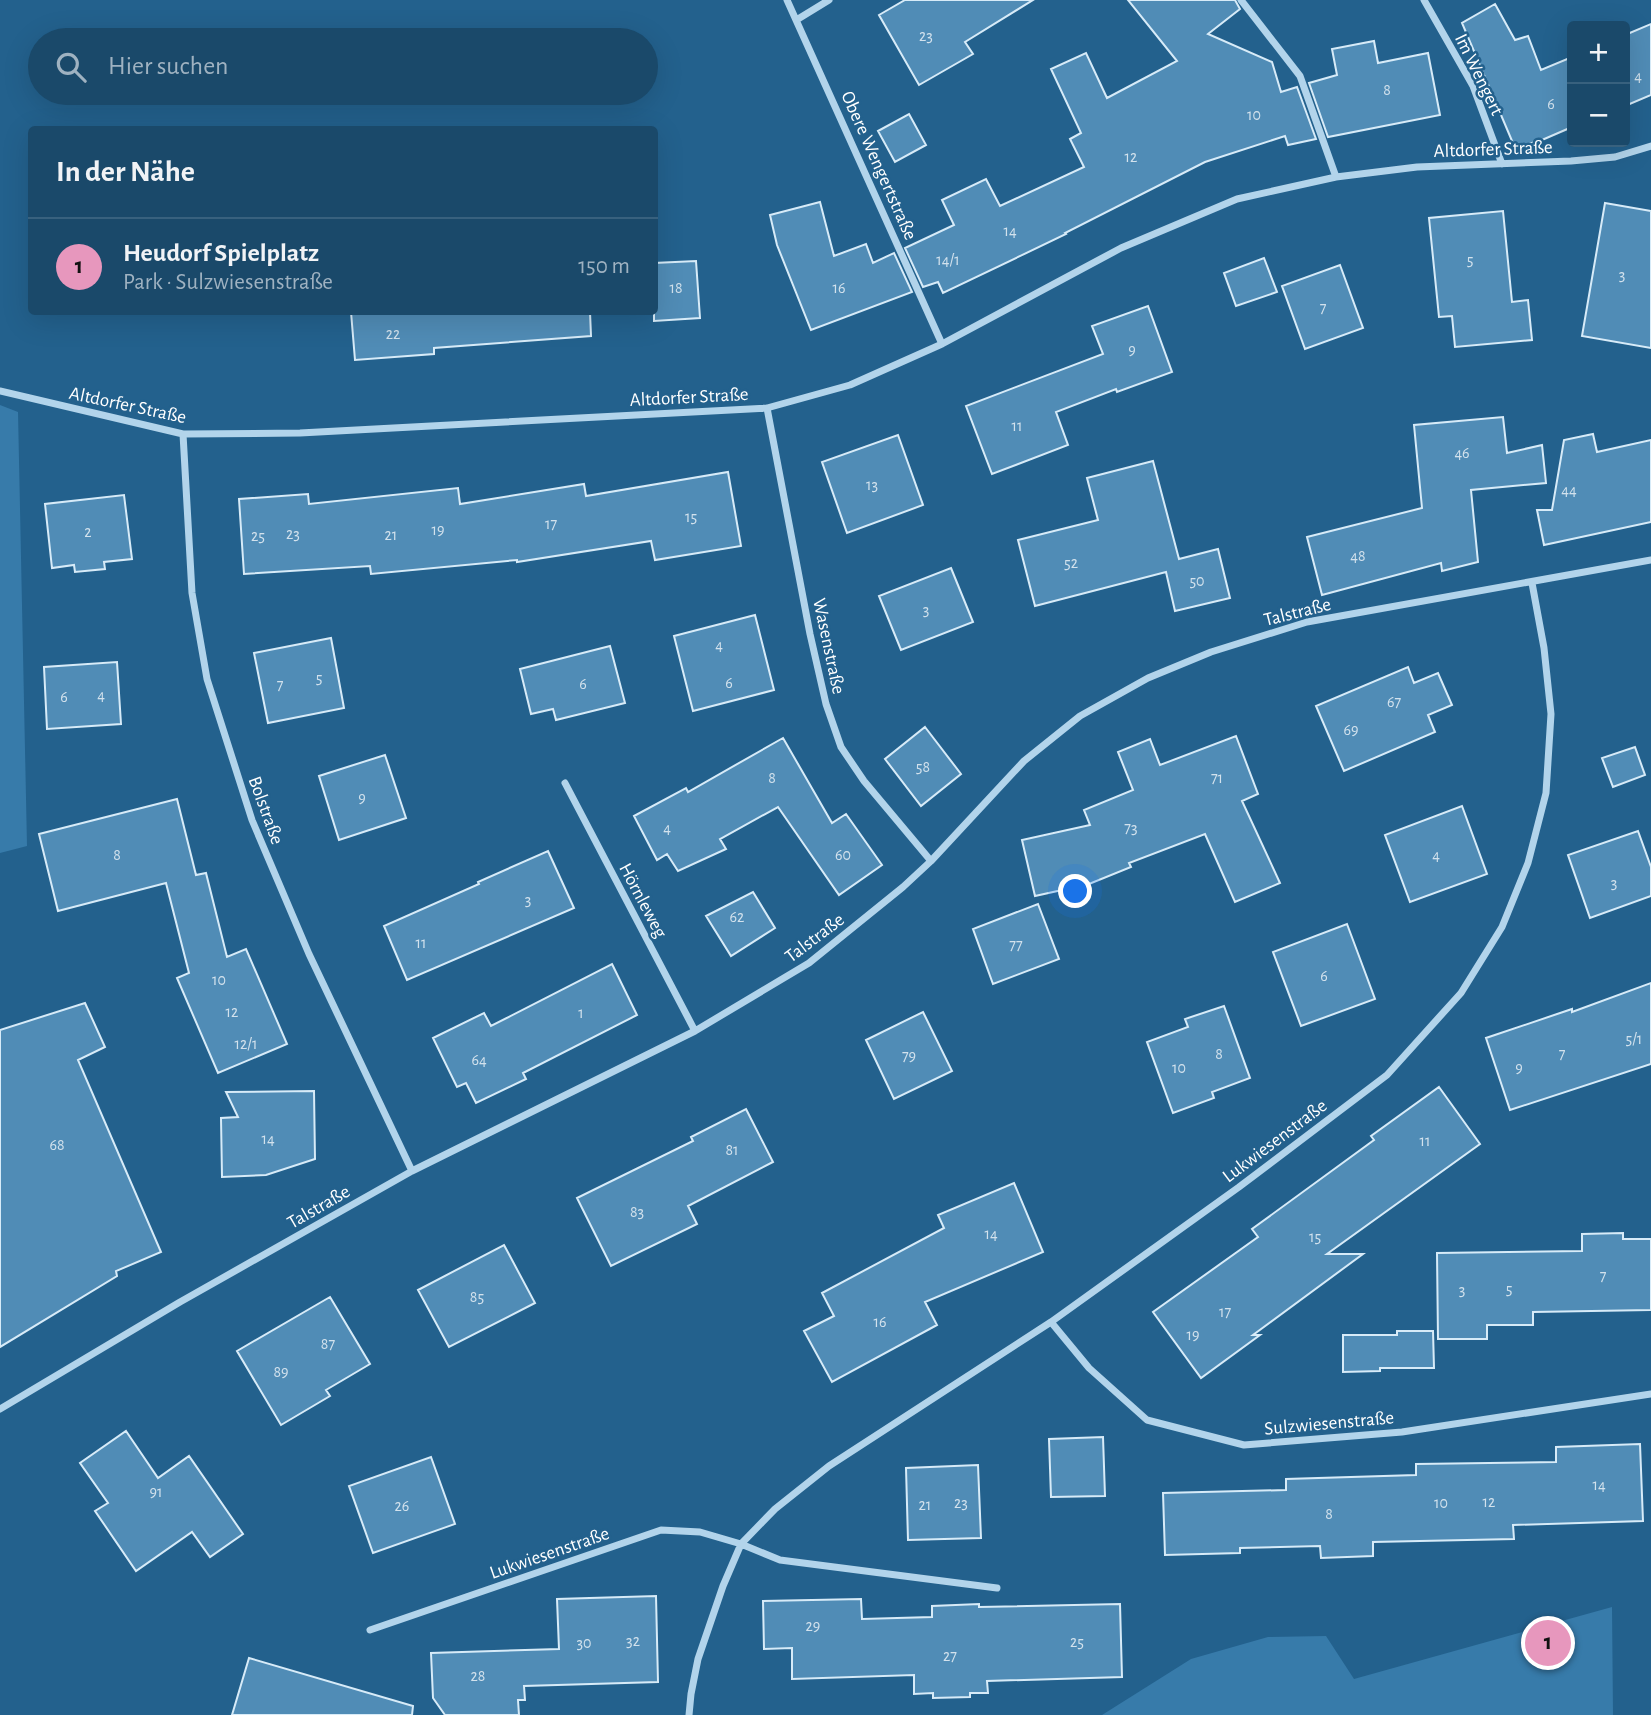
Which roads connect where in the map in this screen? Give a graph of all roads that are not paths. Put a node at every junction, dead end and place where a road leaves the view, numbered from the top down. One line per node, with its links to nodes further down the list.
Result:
1 (787, 0): 5 (street, Obere Wengertstraße)
2 (829, 0): 5 (street)
3 (1241, 0): 8 (street)
4 (1424, 0): 7 (street, Im Wengert)
5 (798, 19): 9 (street, Obere Wengertstraße)
6 (1651, 146): 7 (street, Altdorfer Straße)
7 (1502, 164): 8 (street, Altdorfer Straße)
8 (1336, 177): 9 (street, Altdorfer Straße)
9 (942, 344): 11 (street, Altdorfer Straße)
10 (0, 391): 12 (street, Altdorfer Straße)
11 (767, 408): 12 (street, Altdorfer Straße); 16 (street, Wasenstraße)
12 (183, 434): 18 (street, Bolstraße)
13 (1651, 560): 14 (street, Talstraße)
14 (1532, 583): 16 (street, Talstraße); 19 (street, Lukwiesenstraße)
15 (565, 783): 17 (street, Hörnleweg)
16 (931, 861): 17 (street, Talstraße)
17 (695, 1031): 18 (street, Talstraße)
18 (412, 1171): 21 (street, Talstraße)
19 (1051, 1322): 20 (street, Sulzwiesenstraße); 22 (street, Lukwiesenstraße)
20 (1651, 1394)
21 (0, 1409)
22 (741, 1544): 23 (street, Lukwiesenstraße); 24 (street, Lukwiesenstraße); 25 (street, Lukwiesenstraße)
23 (997, 1588)
24 (370, 1630)
25 (689, 1715)

